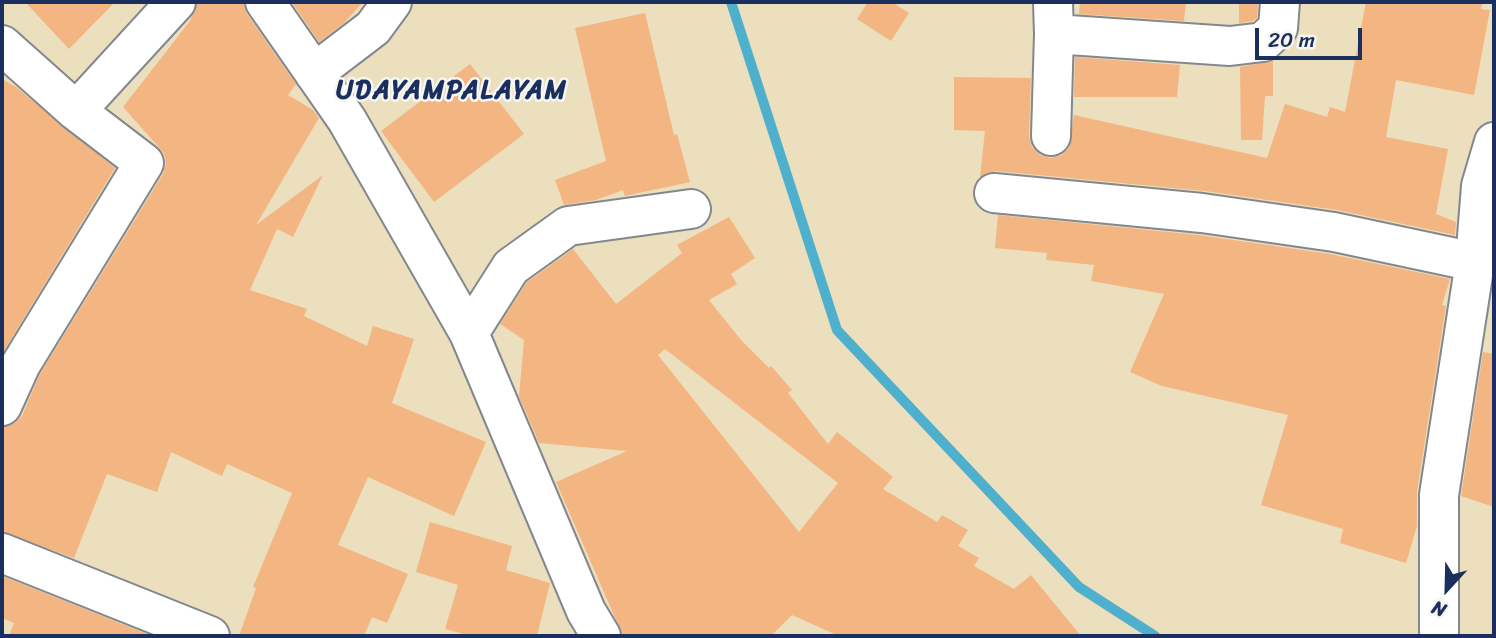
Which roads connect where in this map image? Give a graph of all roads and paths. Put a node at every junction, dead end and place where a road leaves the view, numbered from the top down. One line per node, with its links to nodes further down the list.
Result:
1 (176, 2): 8 (street)
2 (265, 2): 7 (street)
3 (392, 2): 7 (street)
4 (1280, 2): 5 (street)
5 (1053, 18): 9 (street)
6 (2, 46): 8 (street)
7 (314, 73): 14 (street)
8 (76, 111): 15 (street)
9 (1051, 136)
10 (1494, 142): 13 (street)
11 (994, 193): 13 (street)
12 (691, 209): 14 (street)
13 (1475, 262): 19 (street)
14 (468, 333): 18 (street)
15 (2, 405)
16 (2, 553): 17 (street)
17 (211, 636)
18 (601, 636)
19 (1439, 636)

